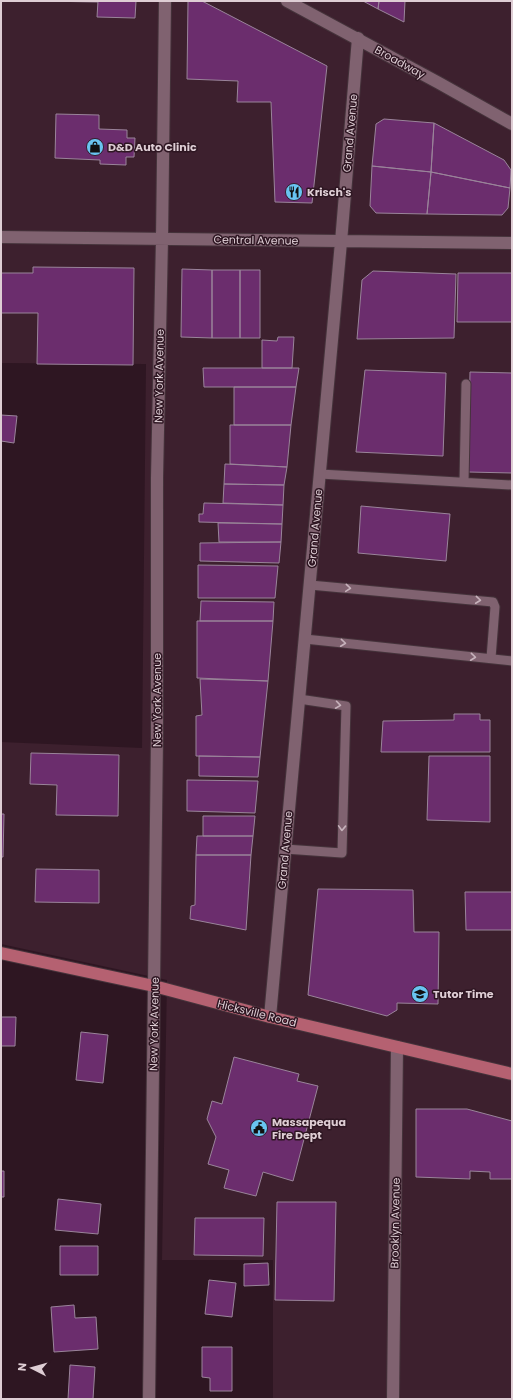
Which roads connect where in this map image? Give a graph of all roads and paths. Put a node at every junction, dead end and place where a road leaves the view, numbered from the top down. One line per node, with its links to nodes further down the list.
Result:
1 (165, 1): 6 (street, New York Avenue)
2 (287, 1): 3 (street, Broadway)
3 (358, 38): 4 (street, Broadway); 7 (street, Grand Avenue)
4 (512, 124)
5 (1, 237): 6 (street, Central Avenue)
6 (162, 239): 7 (street, Central Avenue); 20 (street, New York Avenue)
7 (341, 242): 8 (street, Central Avenue); 10 (street, Grand Avenue)
8 (512, 244)
9 (466, 384): 11 (lane)
10 (320, 474): 11 (lane); 13 (street, Grand Avenue)
11 (464, 482): 12 (lane)
12 (512, 485)
13 (310, 585): 14 (street, Grand Avenue); 15 (lane, one-way to 15)
14 (304, 639): 15 (lane, one-way to 15); 17 (street, Grand Avenue)
15 (491, 658): 16 (lane)
16 (512, 661)
17 (299, 699): 18 (street, Grand Avenue); 18 (lane, one-way to 18)
18 (285, 849): 21 (street, Grand Avenue)
19 (1, 953): 20 (main road, Hicksville Road)
20 (154, 986): 21 (main road, Hicksville Road); 24 (street, New York Avenue)
21 (270, 1017): 22 (main road, Hicksville Road)
22 (397, 1047): 23 (main road, Hicksville Road); 25 (street, Brooklyn Avenue)
23 (512, 1074)
24 (149, 1399)
25 (393, 1399)

